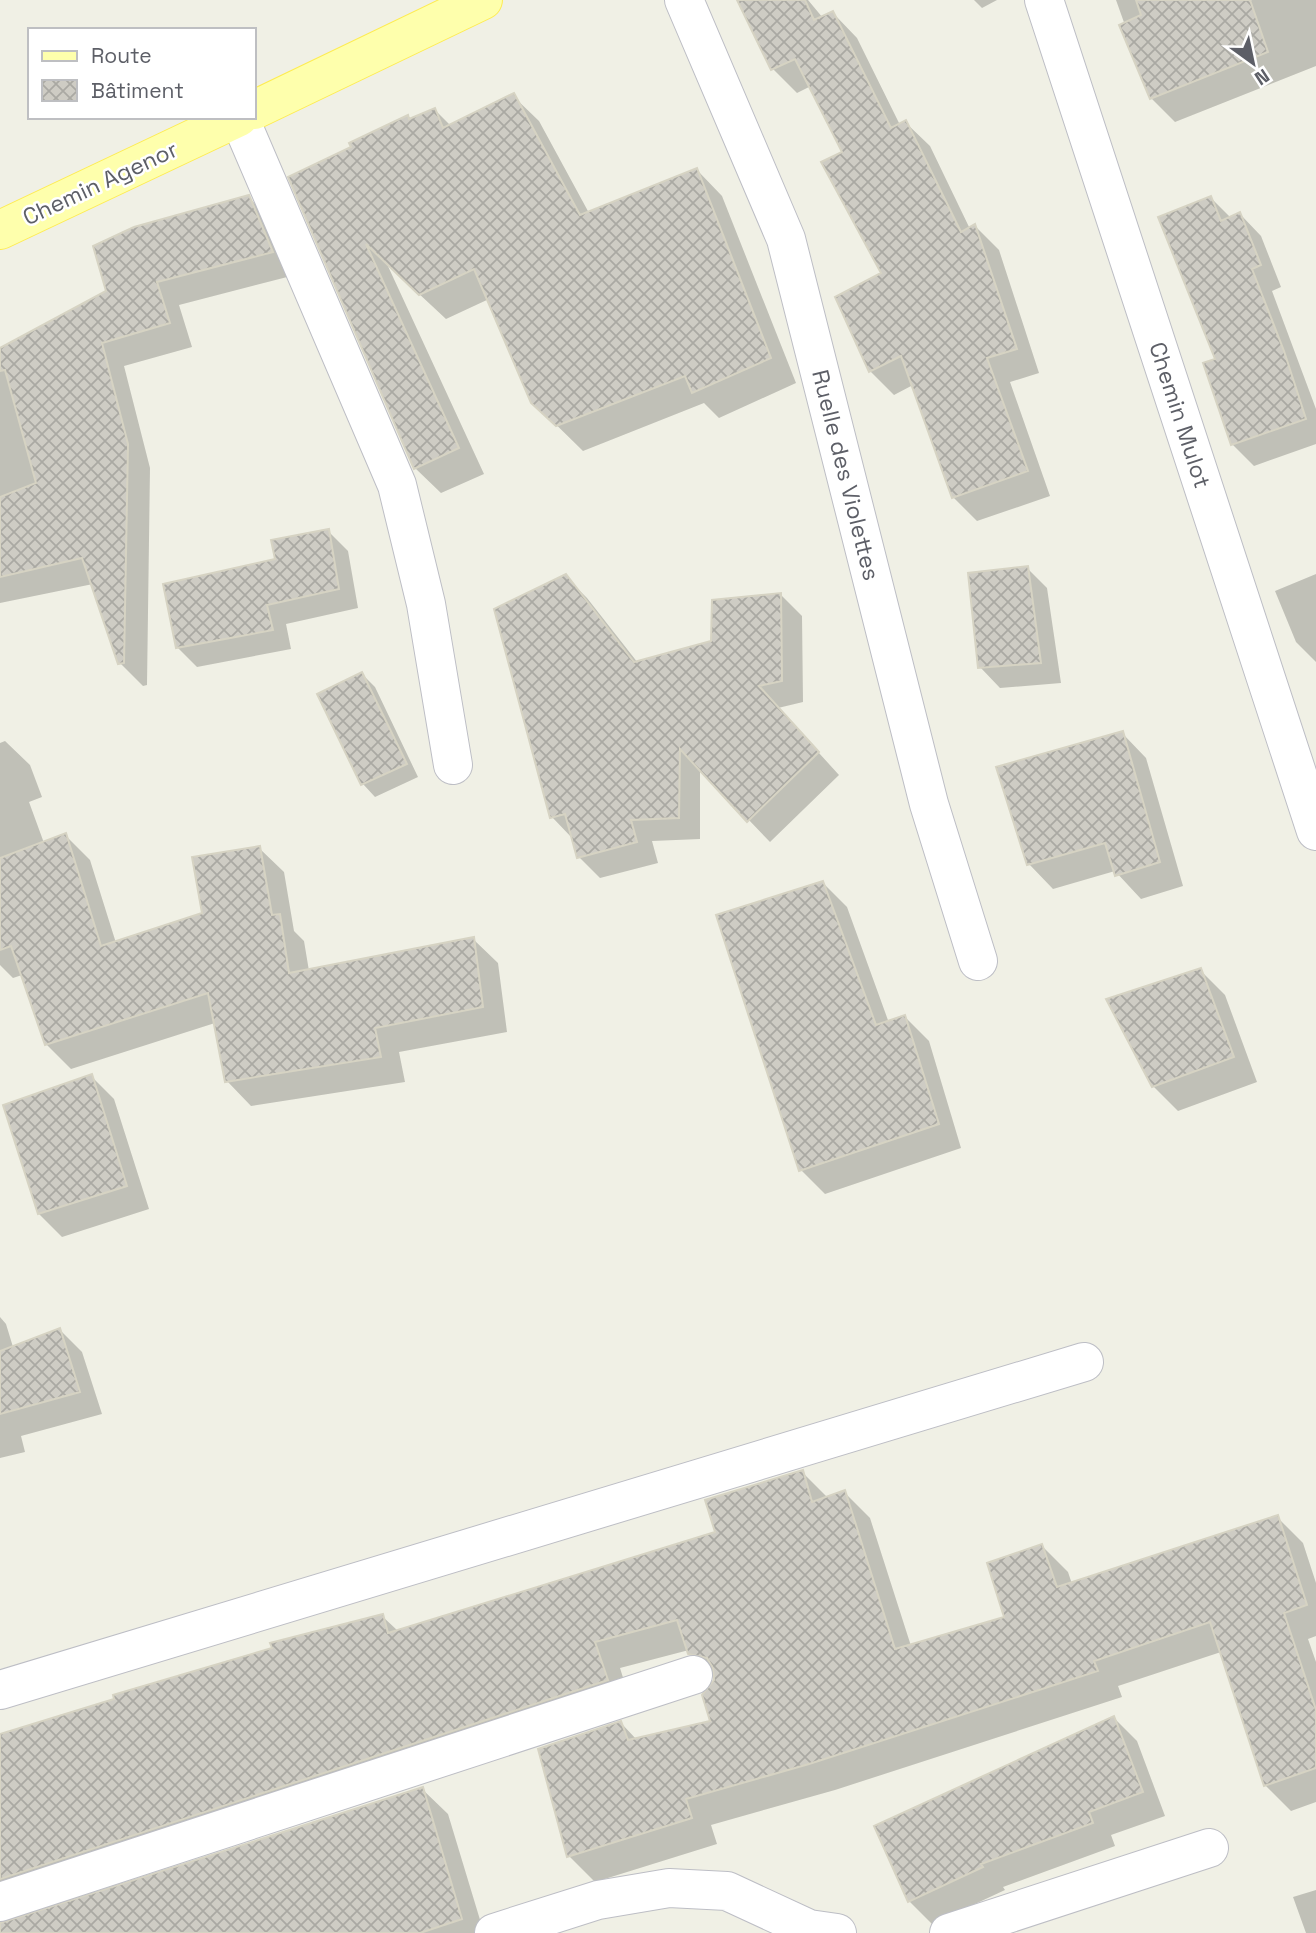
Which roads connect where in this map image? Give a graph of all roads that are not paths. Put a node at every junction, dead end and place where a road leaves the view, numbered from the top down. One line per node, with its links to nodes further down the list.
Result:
1 (483, 0): 4 (main road)
2 (684, 0): 10 (street, Ruelle des Violettes)
3 (1045, 0): 9 (street, Chemin Mulot)
4 (256, 109)
5 (235, 119): 7 (main road, Chemin Agenor)
6 (240, 119): 8 (street)
7 (0, 230)
8 (453, 765)
9 (1316, 831)
10 (978, 961)
11 (1084, 1362): 13 (street)
12 (693, 1675): 15 (street)
13 (0, 1690)
14 (1209, 1848): 18 (street)
15 (0, 1902)
16 (494, 1933): 17 (street)
17 (836, 1933)
18 (949, 1933)

